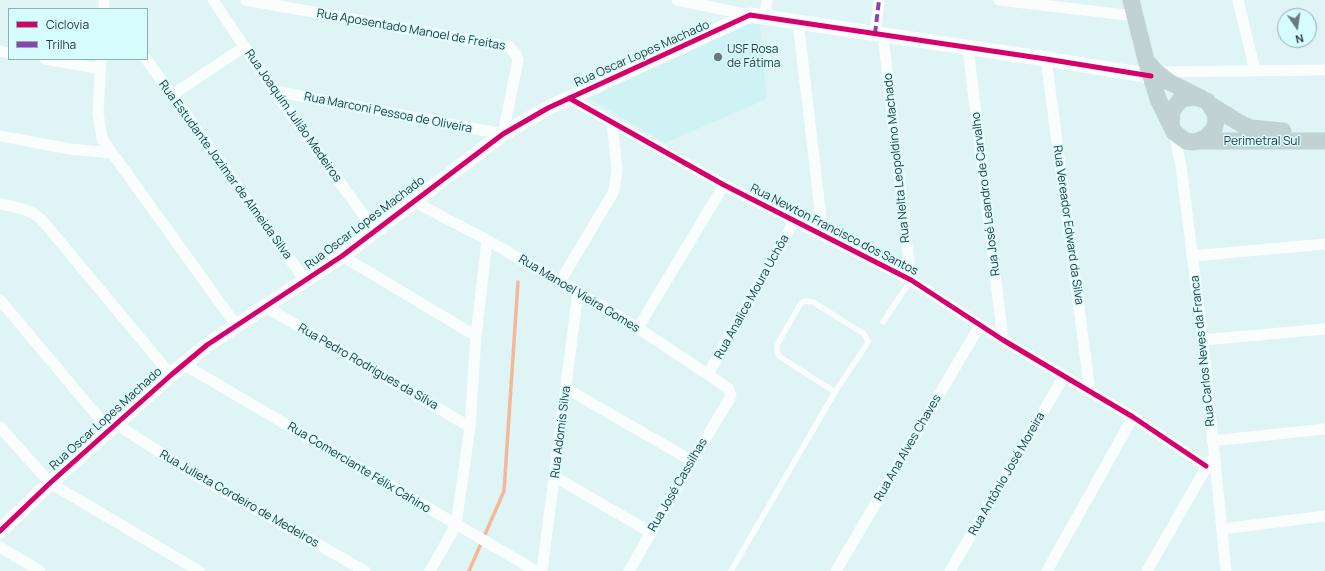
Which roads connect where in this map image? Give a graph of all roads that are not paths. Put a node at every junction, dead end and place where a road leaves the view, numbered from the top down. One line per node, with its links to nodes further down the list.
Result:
1 (213, 0): 13 (street, Rua Joaquim Julião Medeiros)
2 (246, 0): 29 (street, Rua Aposentado Manoel de Freitas)
3 (677, 0): 9 (street)
4 (767, 0): 10 (street)
5 (879, 0): 12 (street, Rua Nelta Leopoldino Machado)
6 (999, 0): 8 (street)
7 (1238, 0): 21 (street)
8 (1133, 8): 19 (main road, Rua Carlos Neves da Franca)
9 (750, 15): 10 (street); 24 (street, Rua Oscar Lopes Machado)
10 (766, 17): 11 (street)
11 (798, 21): 12 (street); 40 (street)
12 (879, 34): 14 (street); 46 (street, Rua Nelta Leopoldino Machado)
13 (244, 47): 22 (street, Rua Joaquim Julião Medeiros); 23 (street)
14 (968, 48): 15 (street); 57 (street, Rua José Leandro de Carvalho)
15 (1046, 59): 19 (street); 64 (street, Rua Vereador Edward da Silva)
16 (56, 60): 18 (street)
17 (147, 60): 23 (street, Rua Estudante Jozimar de Almeida Silva)
18 (101, 64): 33 (street)
19 (1151, 70): 21 (street); 25 (main road, Perimetral Sul); 27 (main road, Rua Carlos Neves da Franca)
20 (1325, 70): 21 (street)
21 (1255, 71)
22 (274, 91): 29 (street, Rua Marconi Pessoa de Oliveira); 39 (street, Rua Joaquim Julião Medeiros)
23 (172, 95): 45 (street, Rua Estudante Jozimar de Almeida Silva)
24 (569, 98): 26 (street, Rua Newton Francisco dos Santos); 29 (street, Rua Oscar Lopes Machado)
25 (1206, 102): 27 (main road); 28 (main road, Perimetral Sul); 32 (main road)
26 (612, 123): 35 (street, Rua Newton Francisco dos Santos); 47 (street)
27 (1172, 128): 32 (main road); 34 (street, Rua Carlos Neves da Franca)
28 (1325, 130)
29 (502, 134): 36 (street, Rua Oscar Lopes Machado)
30 (0, 136): 33 (street)
31 (1325, 141): 32 (main road, Perimetral Sul)
32 (1197, 142): 34 (street)
33 (112, 153): 52 (street)
34 (1181, 166): 44 (street, Rua Carlos Neves da Franca)
35 (724, 185): 38 (street, Rua Newton Francisco dos Santos); 54 (street)
36 (413, 201): 39 (street, Rua Oscar Lopes Machado); 41 (street, Rua Manoel Vieira Gomes)
37 (0, 204): 61 (street)
38 (795, 220): 40 (street, Rua Newton Francisco dos Santos); 60 (street, Rua Analice Moura Uchôa)
39 (375, 231): 43 (street, Rua Oscar Lopes Machado)
40 (823, 235): 46 (street, Rua Newton Francisco dos Santos)
41 (487, 240): 47 (street, Rua Manoel Vieira Gomes); 56 (street)
42 (1325, 244): 44 (street)
43 (342, 256): 45 (street, Rua Oscar Lopes Machado); 56 (street)
44 (1192, 256): 58 (street, Rua Carlos Neves da Franca)
45 (304, 280): 50 (street, Rua Oscar Lopes Machado)
46 (911, 280): 51 (lane); 53 (street, Rua Newton Francisco dos Santos)
47 (560, 282): 48 (street, Rua Manoel Vieira Gomes)
48 (578, 292): 54 (street, Rua Manoel Vieira Gomes); 63 (street, Rua Adomis Silva)
49 (0, 300): 69 (street, Rua Julieta Cordeiro de Medeiros)
50 (266, 307): 52 (street, Rua Oscar Lopes Machado); 70 (street, Rua Pedro Rodrigues da Silva)
51 (883, 322)
52 (236, 325): 59 (street, Rua Oscar Lopes Machado)
53 (980, 325): 57 (street, Rua Newton Francisco dos Santos); 92 (street, Rua Ana Alves Chaves)
54 (638, 328): 60 (street, Rua Manoel Vieira Gomes)
55 (1325, 329): 58 (street)
56 (476, 336): 70 (street)
57 (1003, 340): 62 (street, Rua Newton Francisco dos Santos)
58 (1203, 340): 72 (street, Rua Carlos Neves da Franca)
59 (183, 364): 61 (street, Rua Oscar Lopes Machado); 79 (street, Rua Comerciante Félix Cahino)
60 (708, 374): 66 (street, Rua Manoel Vieira Gomes)
61 (171, 375): 69 (street, Rua Oscar Lopes Machado)
62 (1064, 376): 64 (street, Rua Newton Francisco dos Santos); 93 (street, Rua Antônio José Moreira)
63 (567, 389): 74 (street); 76 (street, Rua Adomis Silva)
64 (1090, 391): 67 (street, Rua Newton Francisco dos Santos)
65 (835, 392): 65 (lane); 91 (lane)
66 (729, 400): 74 (street, Rua José Cassilhas)
67 (1133, 417): 75 (street, Rua Newton Francisco dos Santos); 94 (street)
68 (0, 426): 77 (street)
69 (113, 427): 77 (street, Rua Oscar Lopes Machado); 86 (street, Rua Julieta Cordeiro de Medeiros)
70 (470, 427): 79 (street)
71 (1325, 429): 72 (street)
72 (1212, 441): 73 (street, Rua Carlos Neves da Franca)
73 (1214, 455): 75 (street); 80 (street, Rua Carlos Neves da Franca)
74 (692, 462): 82 (street, Rua José Cassilhas)
75 (1206, 466): 95 (street)
76 (555, 477): 82 (street); 89 (street, Rua Adomis Silva)
77 (50, 483): 81 (street, Rua Oscar Lopes Machado); 85 (street)
78 (1325, 516): 80 (street)
79 (456, 525): 87 (street); 88 (street, Rua Comerciante Félix Cahino)
80 (1222, 529): 96 (street, Rua Carlos Neves da Franca)
81 (0, 531)
82 (650, 532): 90 (street, Rua José Cassilhas)
83 (0, 547): 84 (street)
84 (40, 571)
85 (199, 571)
86 (365, 571)
87 (430, 571)
88 (536, 571)
89 (542, 571)
90 (629, 571)
91 (731, 571)
92 (836, 571)
93 (950, 571)
94 (1047, 571)
95 (1147, 571)
96 (1226, 571)

